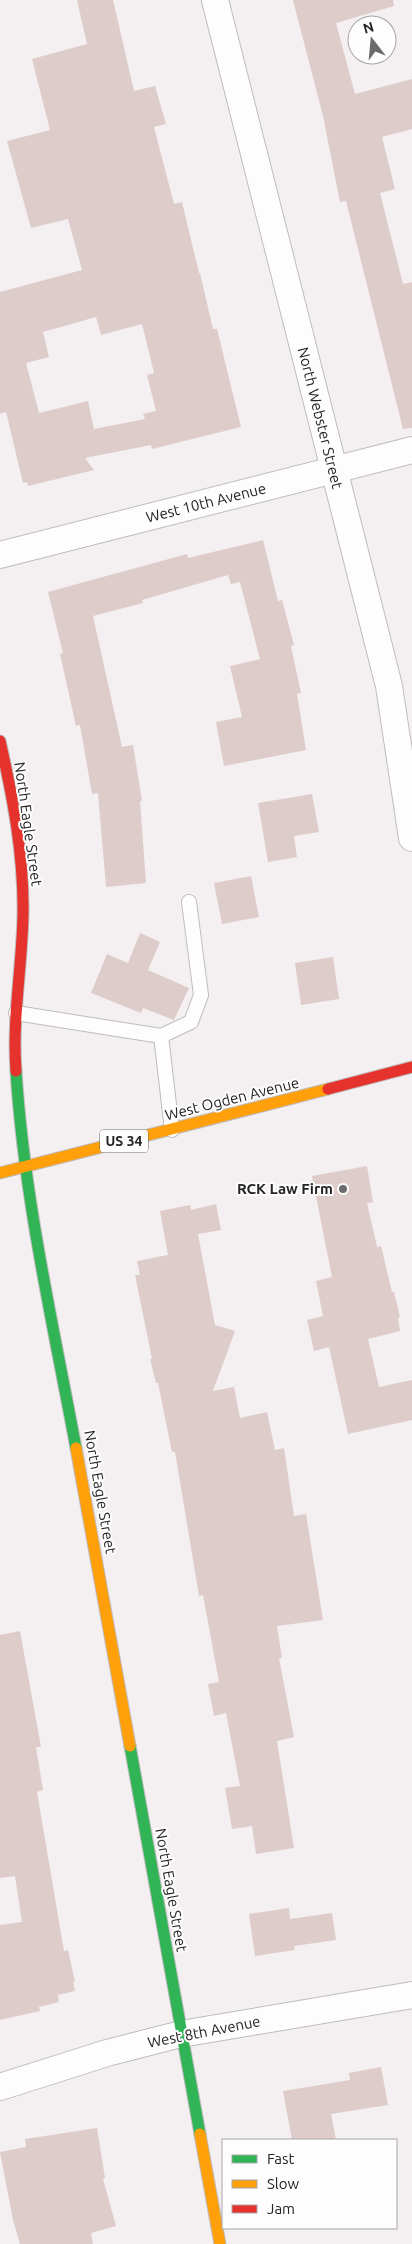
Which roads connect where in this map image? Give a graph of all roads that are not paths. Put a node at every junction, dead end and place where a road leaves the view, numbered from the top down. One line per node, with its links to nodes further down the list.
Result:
1 (214, 0): 3 (street, North Webster Street)
2 (412, 450): 3 (street, West 10th Avenue)
3 (334, 471): 4 (street, West 10th Avenue); 6 (street, North Webster Street)
4 (0, 555)
5 (0, 741): 8 (street, North Eagle Street)
6 (412, 838)
7 (189, 902): 9 (lane)
8 (16, 1013): 9 (lane); 12 (street, North Eagle Street)
9 (160, 1036): 11 (lane)
10 (412, 1067): 11 (street, West Ogden Avenue / US 34)
11 (172, 1130): 12 (street, West Ogden Avenue / US 34)
12 (27, 1166): 13 (street, West Ogden Avenue / US 34); 15 (street, North Eagle Street)
13 (0, 1173)
14 (412, 1996): 15 (street, West 8th Avenue)
15 (181, 2034): 16 (street, West 8th Avenue); 17 (street, North Eagle Street)
16 (0, 2087)
17 (220, 2244)

